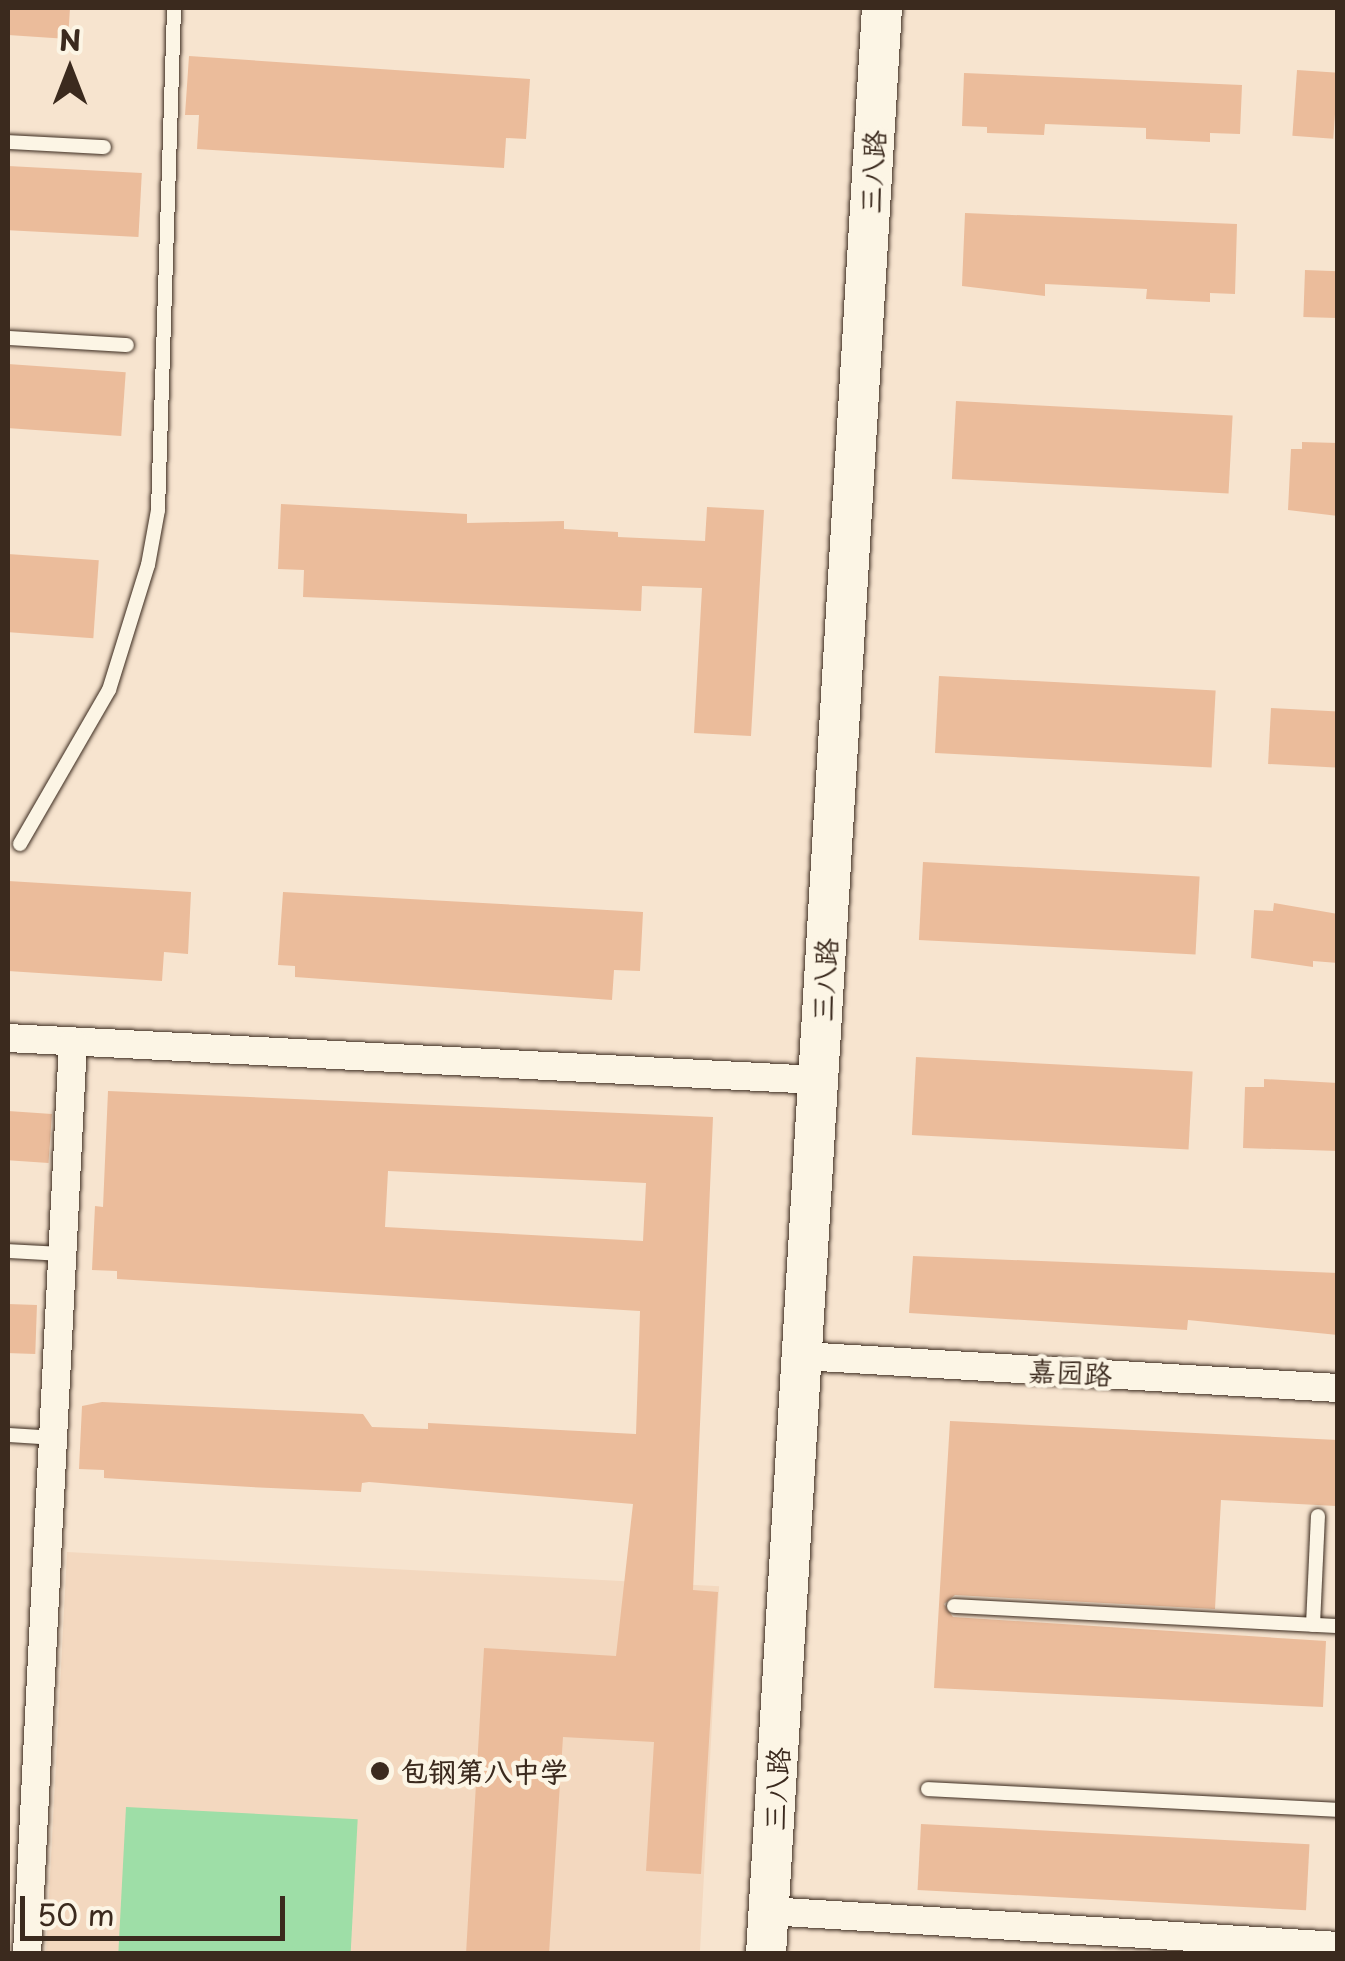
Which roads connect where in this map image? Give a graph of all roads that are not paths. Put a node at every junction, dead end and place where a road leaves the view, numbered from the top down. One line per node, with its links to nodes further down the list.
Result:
1 (174, 8): 7 (lane)
2 (882, 8): 10 (main road, 三八路)
3 (8, 142): 4 (lane)
4 (104, 147)
5 (8, 338): 6 (lane)
6 (127, 344)
7 (20, 844)
8 (8, 1038): 9 (street)
9 (73, 1043): 10 (street); 12 (street)
10 (818, 1080): 13 (main road, 三八路)
11 (8, 1251): 12 (lane)
12 (64, 1254): 16 (street)
13 (802, 1356): 14 (street, 嘉园路); 23 (main road, 三八路)
14 (1338, 1388)
15 (8, 1436): 16 (lane)
16 (57, 1438): 25 (street)
17 (1318, 1516): 19 (lane)
18 (954, 1606): 19 (lane)
19 (1313, 1625): 20 (lane)
20 (1338, 1626)
21 (928, 1789): 22 (lane)
22 (1338, 1810)
23 (768, 1911): 24 (street); 26 (main road, 三八路)
24 (1338, 1946)
25 (27, 1954)
26 (766, 1954)

